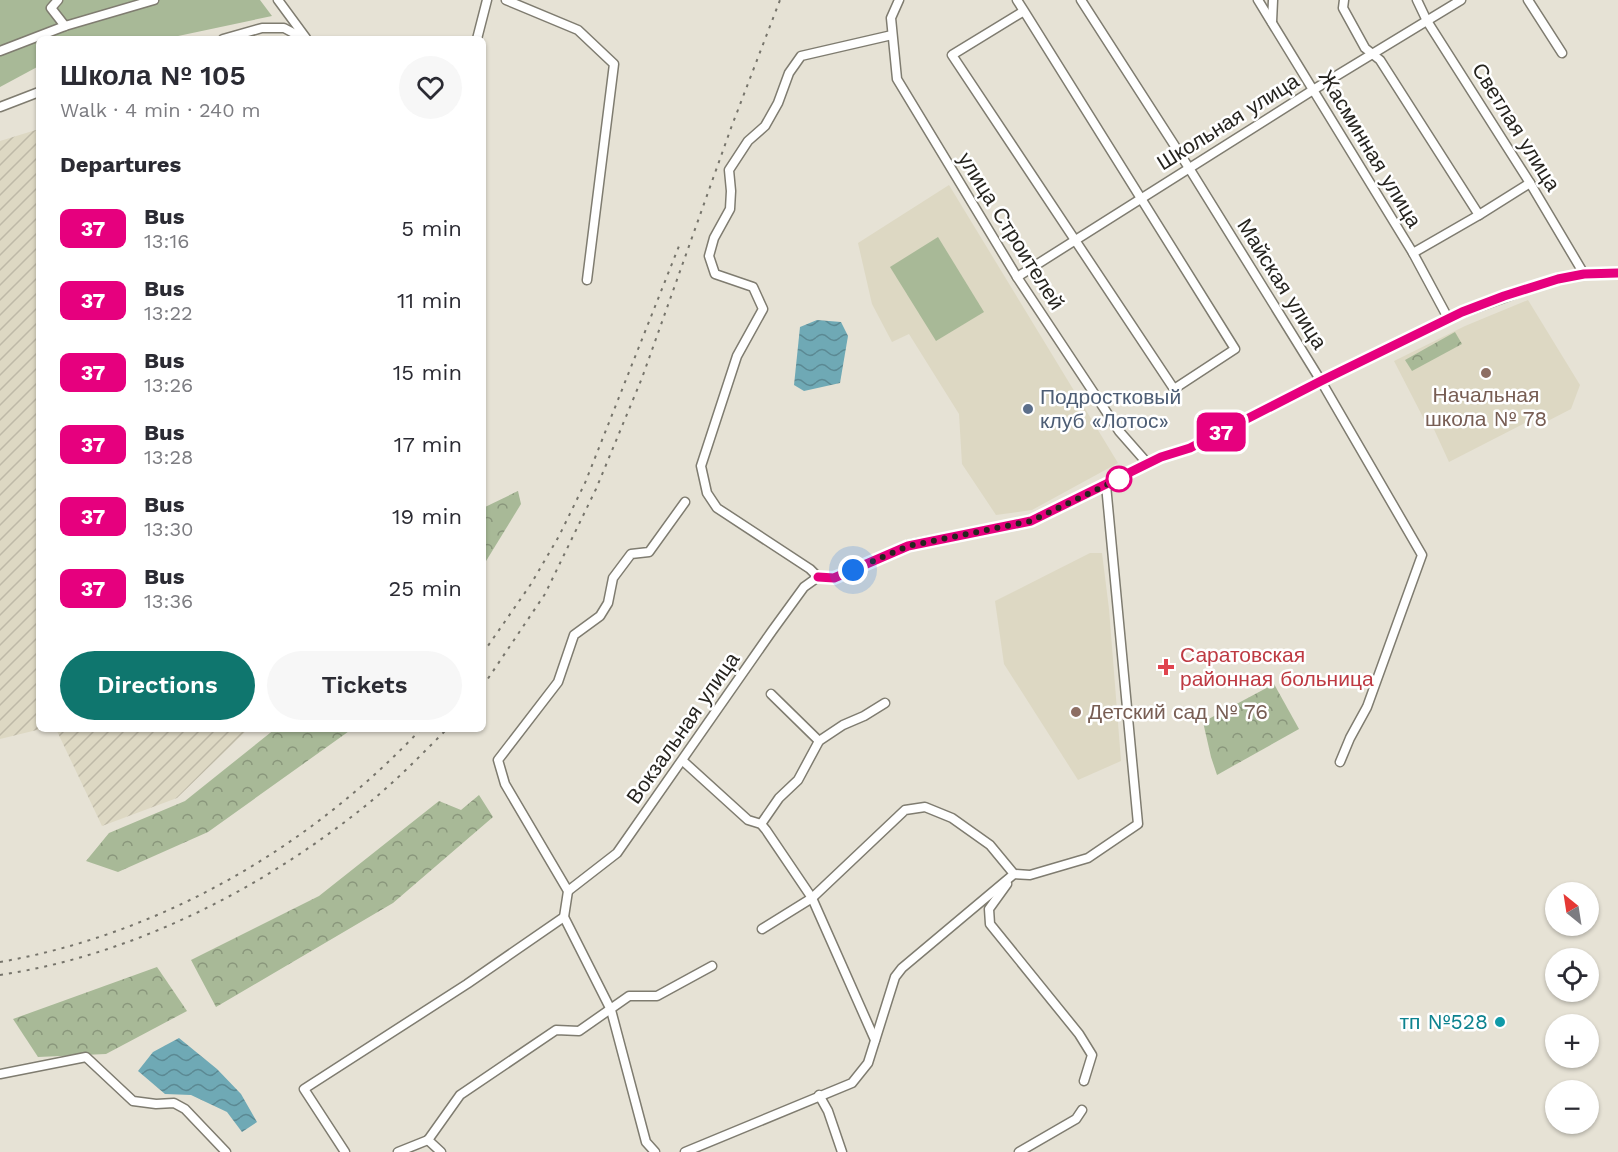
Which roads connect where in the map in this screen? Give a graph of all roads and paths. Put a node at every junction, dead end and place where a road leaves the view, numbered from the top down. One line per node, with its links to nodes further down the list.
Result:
1 (58, 0): 18 (street)
2 (154, 0): 18 (street)
3 (278, 0): 23 (street)
4 (487, 0): 24 (street)
5 (506, 0): 40 (street)
6 (899, 0): 19 (street, улица Строителей)
7 (1017, 0): 15 (street)
8 (1081, 0): 32 (street, Майская улица)
9 (1258, 0): 17 (street, Жасминная улица)
10 (1273, 0): 17 (street)
11 (1344, 0): 28 (street)
12 (1417, 0): 16 (street, Светлая улица)
13 (1461, 0): 16 (street, Школьная улица)
14 (1528, 0): 27 (street)
15 (1024, 11): 34 (street); 36 (street)
16 (1427, 21): 28 (street, Школьная улица); 33 (street, Светлая улица)
17 (1272, 22): 29 (street, Жасминная улица)
18 (65, 26): 20 (street)
19 (892, 35): 39 (street, улица Строителей); 47 (street)
20 (39, 36)
21 (234, 36): 22 (street)
22 (300, 36)
23 (304, 36)
24 (478, 36)
25 (36, 37): 26 (street)
26 (0, 51)
27 (1562, 53)
28 (1371, 54): 29 (street, Школьная улица); 35 (street)
29 (1312, 90): 32 (street, Школьная улица); 37 (street, Жасминная улица)
30 (36, 93): 31 (street)
31 (0, 107)
32 (1189, 168): 34 (street, Школьная улица); 43 (street, Майская улица)
33 (1530, 183): 35 (street); 38 (street, Светлая улица)
34 (1142, 198): 36 (street, Школьная улица); 36 (street)
35 (1479, 215): 37 (street)
36 (1074, 240): 39 (street, Школьная улица)
37 (1413, 254): 42 (street, Жасминная улица)
38 (1584, 274)
39 (1017, 277): 44 (street, улица Строителей)
40 (587, 280)
41 (1542, 284): 42 (street)
42 (1448, 318): 43 (street)
43 (1321, 381): 44 (street); 52 (street, Майская улица)
44 (1148, 464): 45 (street)
45 (1106, 485): 47 (street); 54 (street)
46 (685, 502): 55 (street)
47 (818, 577): 51 (street, Вокзальная улица)
48 (771, 694): 50 (street)
49 (885, 703): 50 (street)
50 (819, 741): 53 (street)
51 (683, 761): 53 (street); 55 (street, Вокзальная улица)
52 (1340, 762)
53 (761, 824): 56 (street)
54 (1014, 874): 56 (street); 61 (street); 63 (street)
55 (568, 891): 57 (street)
56 (812, 898): 58 (street); 61 (street)
57 (564, 917): 60 (street); 68 (street)
58 (762, 929)
59 (712, 966): 60 (street)
60 (611, 1010): 66 (street); 71 (street)
61 (875, 1040): 64 (street)
62 (0, 1074): 67 (street)
63 (1084, 1081)
64 (819, 1095): 72 (street); 73 (street)
65 (1082, 1110): 74 (street)
66 (428, 1140): 69 (street); 70 (street)
67 (226, 1152)
68 (345, 1152)
69 (398, 1152)
70 (441, 1152)
71 (655, 1152)
72 (685, 1152)
73 (842, 1152)
74 (1019, 1152)

